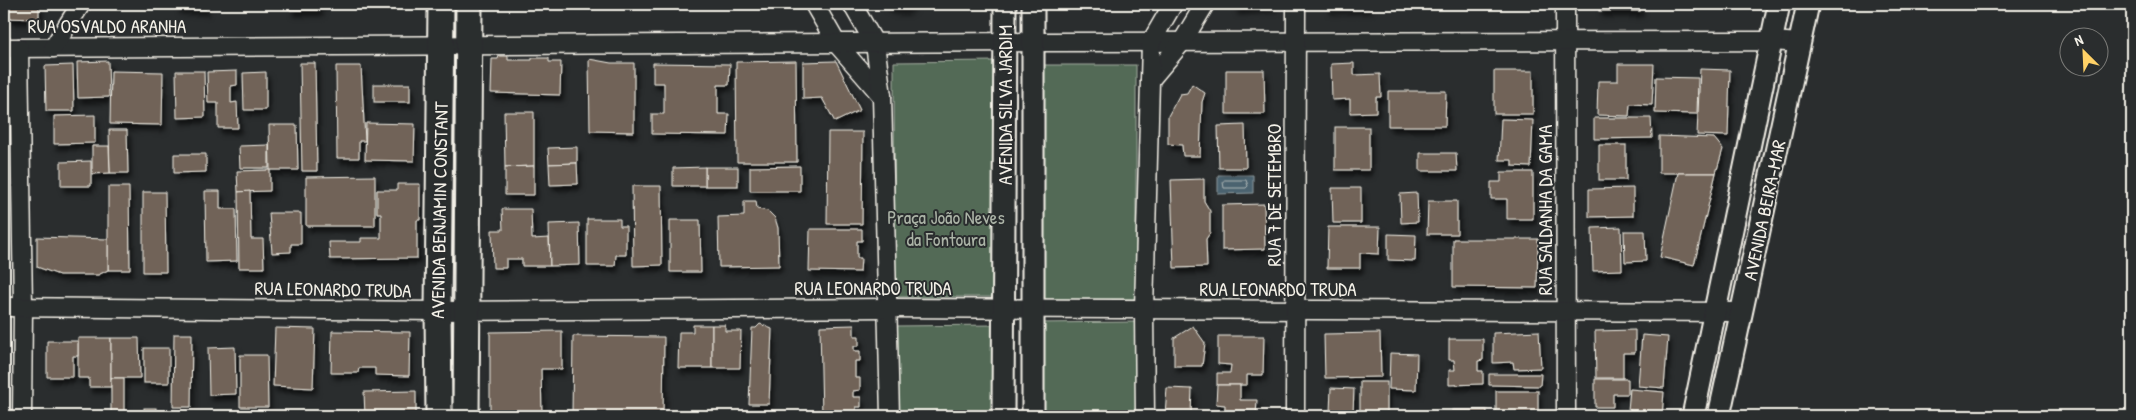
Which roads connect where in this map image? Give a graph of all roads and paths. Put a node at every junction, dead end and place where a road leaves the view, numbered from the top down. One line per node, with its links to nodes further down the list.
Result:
1 (81, 4): 27 (street)
2 (441, 4): 24 (main road, AVENIDA BENJAMIN CONSTANT)
3 (468, 4): 25 (main road, AVENIDA BENJAMIN CONSTANT)
4 (814, 4): 21 (street)
5 (852, 4): 22 (street)
6 (1005, 4): 20 (street, AVENIDA SILVA JARDIM)
7 (1033, 4): 15 (street, AVENIDA SILVA JARDIM)
8 (1174, 4): 16 (street)
9 (1205, 4): 17 (street)
10 (1296, 4): 18 (street, RUA 7 DE SETEMBRO)
11 (1565, 4): 19 (street, RUA SALDANHA DA GAMA)
12 (1779, 4): 14 (street, AVENIDA BEIRA-MAR)
13 (1808, 4): 23 (street, AVENIDA BEIRA-MAR)
14 (1772, 41): 19 (street, RUA OSVALDO ARANHA); 23 (street, RUA OSVALDO ARANHA); 41 (street, AVENIDA BEIRA-MAR)
15 (1033, 42): 16 (street, RUA OSVALDO ARANHA); 20 (street, RUA OSVALDO ARANHA); 33 (street, AVENIDA SILVA JARDIM)
16 (1152, 42): 17 (street, RUA OSVALDO ARANHA); 28 (street)
17 (1182, 42): 18 (street, RUA OSVALDO ARANHA); 28 (street)
18 (1296, 42): 19 (street, RUA OSVALDO ARANHA); 38 (street, RUA 7 DE SETEMBRO)
19 (1565, 42): 39 (street, RUA SALDANHA DA GAMA)
20 (1005, 43): 22 (street, RUA OSVALDO ARANHA); 34 (street, AVENIDA SILVA JARDIM)
21 (837, 44): 22 (street, RUA OSVALDO ARANHA); 25 (street, RUA OSVALDO ARANHA); 29 (street)
22 (875, 44): 29 (street)
23 (1800, 44): 40 (street, AVENIDA BEIRA-MAR)
24 (441, 45): 25 (street, RUA OSVALDO ARANHA); 27 (street, RUA OSVALDO ARANHA); 36 (main road, AVENIDA BENJAMIN CONSTANT)
25 (468, 45): 37 (main road, AVENIDA BENJAMIN CONSTANT)
26 (11, 48): 27 (street, RUA OSVALDO ARANHA); 31 (street)
27 (53, 48)
28 (1150, 80): 35 (street)
29 (882, 96): 32 (street)
30 (4, 307): 31 (street, RUA LEONARDO TRUDA)
31 (23, 307): 36 (street, RUA LEONARDO TRUDA); 42 (street)
32 (889, 308): 34 (street, RUA LEONARDO TRUDA); 37 (street, RUA LEONARDO TRUDA); 45 (street)
33 (1033, 309): 34 (street, RUA LEONARDO TRUDA); 35 (street, RUA LEONARDO TRUDA); 47 (street, AVENIDA SILVA JARDIM)
34 (1003, 310): 46 (street, AVENIDA SILVA JARDIM)
35 (1144, 310): 38 (street, RUA LEONARDO TRUDA); 48 (street)
36 (438, 311): 37 (street, RUA LEONARDO TRUDA); 43 (main road, AVENIDA BENJAMIN CONSTANT)
37 (466, 311): 44 (main road, AVENIDA BENJAMIN CONSTANT)
38 (1295, 311): 39 (street, RUA LEONARDO TRUDA); 49 (street, RUA 7 DE SETEMBRO)
39 (1566, 312): 41 (street, RUA LEONARDO TRUDA); 50 (street, RUA SALDANHA DA GAMA)
40 (1742, 312): 41 (street, RUA LEONARDO TRUDA); 52 (street, AVENIDA BEIRA-MAR)
41 (1716, 313): 51 (street, AVENIDA BEIRA-MAR)
42 (22, 416)
43 (439, 416)
44 (466, 416)
45 (890, 416)
46 (1003, 416)
47 (1033, 416)
48 (1145, 416)
49 (1295, 416)
50 (1566, 416)
51 (1693, 416)
52 (1719, 416)

